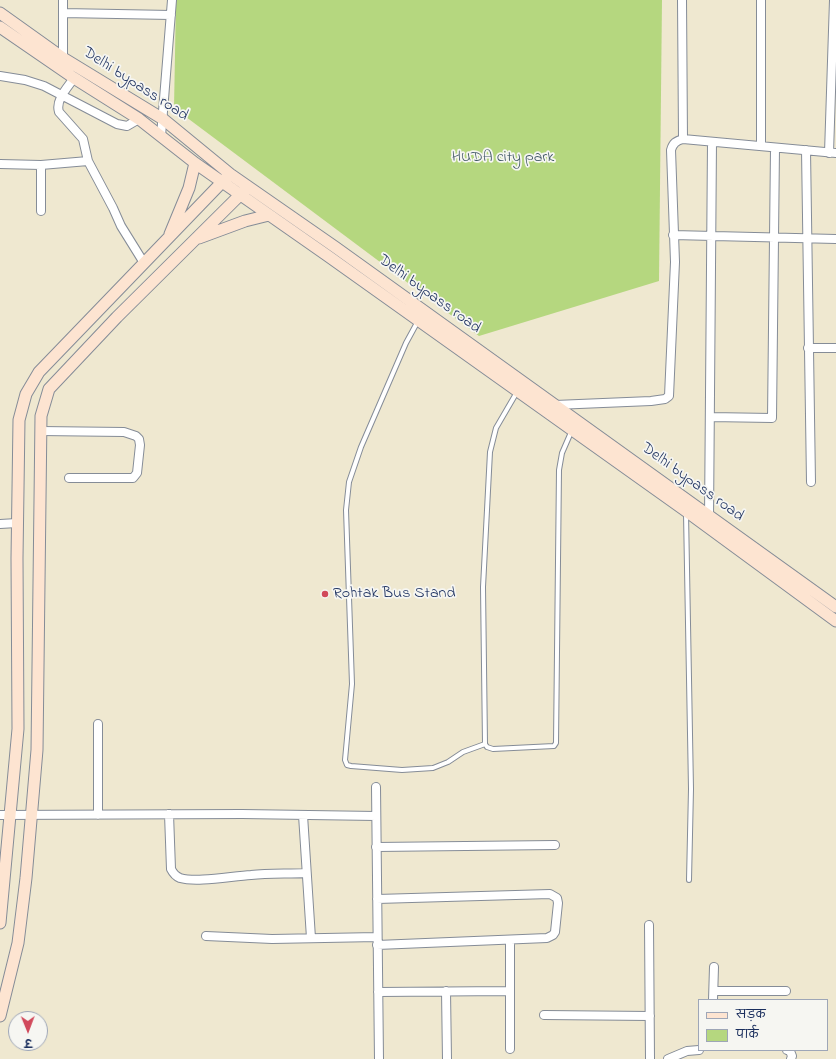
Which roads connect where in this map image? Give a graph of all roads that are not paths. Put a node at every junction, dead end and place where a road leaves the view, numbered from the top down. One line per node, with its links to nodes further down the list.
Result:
1 (63, 0): 7 (street)
2 (172, 0): 8 (street)
3 (682, 0): 17 (street)
4 (761, 0): 19 (street)
5 (834, 0): 22 (street)
6 (0, 13): 10 (main road, Delhi bypass road)
7 (63, 13): 8 (street); 10 (street)
8 (171, 14): 15 (street)
9 (0, 27): 12 (main road, Delhi bypass road)
10 (63, 58): 15 (main road, Delhi bypass road)
11 (0, 76): 13 (street)
12 (74, 78): 13 (street); 14 (main road, Delhi bypass road)
13 (62, 95): 14 (street); 23 (street)
14 (140, 119): 16 (main road, Delhi bypass road)
15 (163, 120): 16 (street); 27 (main road, Delhi bypass road)
16 (162, 136): 24 (main road, Delhi bypass road)
17 (683, 139): 18 (street); 33 (street)
18 (712, 142): 19 (street); 34 (street)
19 (761, 146): 20 (street)
20 (775, 148): 21 (street); 35 (street)
21 (806, 150): 22 (street); 36 (street)
22 (833, 153)
23 (88, 161): 26 (street); 40 (street)
24 (195, 163): 28 (main road, Delhi bypass road); 39 (main road)
25 (0, 164): 26 (street)
26 (41, 165): 31 (street)
27 (230, 174): 28 (main road); 29 (main road, Delhi bypass road)
28 (222, 182): 30 (main road, Delhi bypass road); 39 (main road)
29 (248, 187): 30 (main road); 41 (main road, Delhi bypass road)
30 (240, 195): 32 (main road, Delhi bypass road); 37 (main road)
31 (41, 211)
32 (269, 215): 37 (main road); 42 (main road, Delhi bypass road)
33 (674, 235): 34 (street); 46 (street)
34 (712, 236): 35 (street); 47 (street)
35 (774, 237): 36 (street); 47 (street)
36 (807, 238): 38 (street); 43 (street)
37 (196, 239): 49 (main road)
38 (836, 239)
39 (167, 240): 40 (main road)
40 (144, 263): 55 (main road)
41 (422, 310): 42 (lane); 45 (main road, Delhi bypass road)
42 (418, 321): 45 (main road, Delhi bypass road); 61 (lane)
43 (808, 348): 44 (street); 51 (street)
44 (836, 348)
45 (521, 387): 46 (main road, Delhi bypass road); 48 (main road, Delhi bypass road); 61 (lane)
46 (555, 405): 48 (main road, Delhi bypass road)
47 (710, 417): 54 (street)
48 (574, 425): 52 (main road, Delhi bypass road); 53 (main road, Delhi bypass road); 61 (lane)
49 (40, 431): 50 (street); 65 (main road)
50 (69, 478)
51 (811, 482)
52 (686, 499): 53 (lane); 54 (main road, Delhi bypass road)
53 (686, 511): 57 (main road, Delhi bypass road); 72 (lane)
54 (709, 515): 57 (street); 58 (main road, Delhi bypass road)
55 (18, 523): 56 (street); 64 (main road)
56 (0, 524)
57 (709, 528): 59 (main road, Delhi bypass road)
58 (836, 606)
59 (836, 620)
60 (98, 724): 66 (street)
61 (485, 744)
62 (376, 787): 68 (street)
63 (169, 814): 66 (street); 67 (street); 71 (street)
64 (5, 815): 65 (street); 74 (main road)
65 (31, 815): 66 (street); 89 (main road)
66 (98, 815)
67 (303, 815): 68 (street); 71 (street)
68 (376, 816): 70 (street)
69 (555, 845): 70 (street)
70 (376, 847): 73 (street)
71 (306, 873): 78 (street)
72 (689, 880)
73 (377, 899): 79 (street); 80 (street)
74 (1, 901): 75 (main road)
75 (0, 923)
76 (649, 925): 90 (street)
77 (206, 936): 78 (street)
78 (310, 938): 80 (street)
79 (510, 940): 80 (street); 82 (street)
80 (377, 941): 85 (street)
81 (714, 967): 83 (street)
82 (510, 991): 86 (street); 91 (street)
83 (714, 991): 84 (street); 87 (street)
84 (786, 991)
85 (378, 992): 86 (street); 93 (street)
86 (446, 992): 94 (street)
87 (714, 999)
88 (544, 1015): 90 (street)
89 (0, 1016)
90 (650, 1016): 95 (street)
91 (510, 1049)
92 (698, 1050): 96 (street)
93 (379, 1059)
94 (447, 1059)
95 (650, 1059)
96 (668, 1059)

